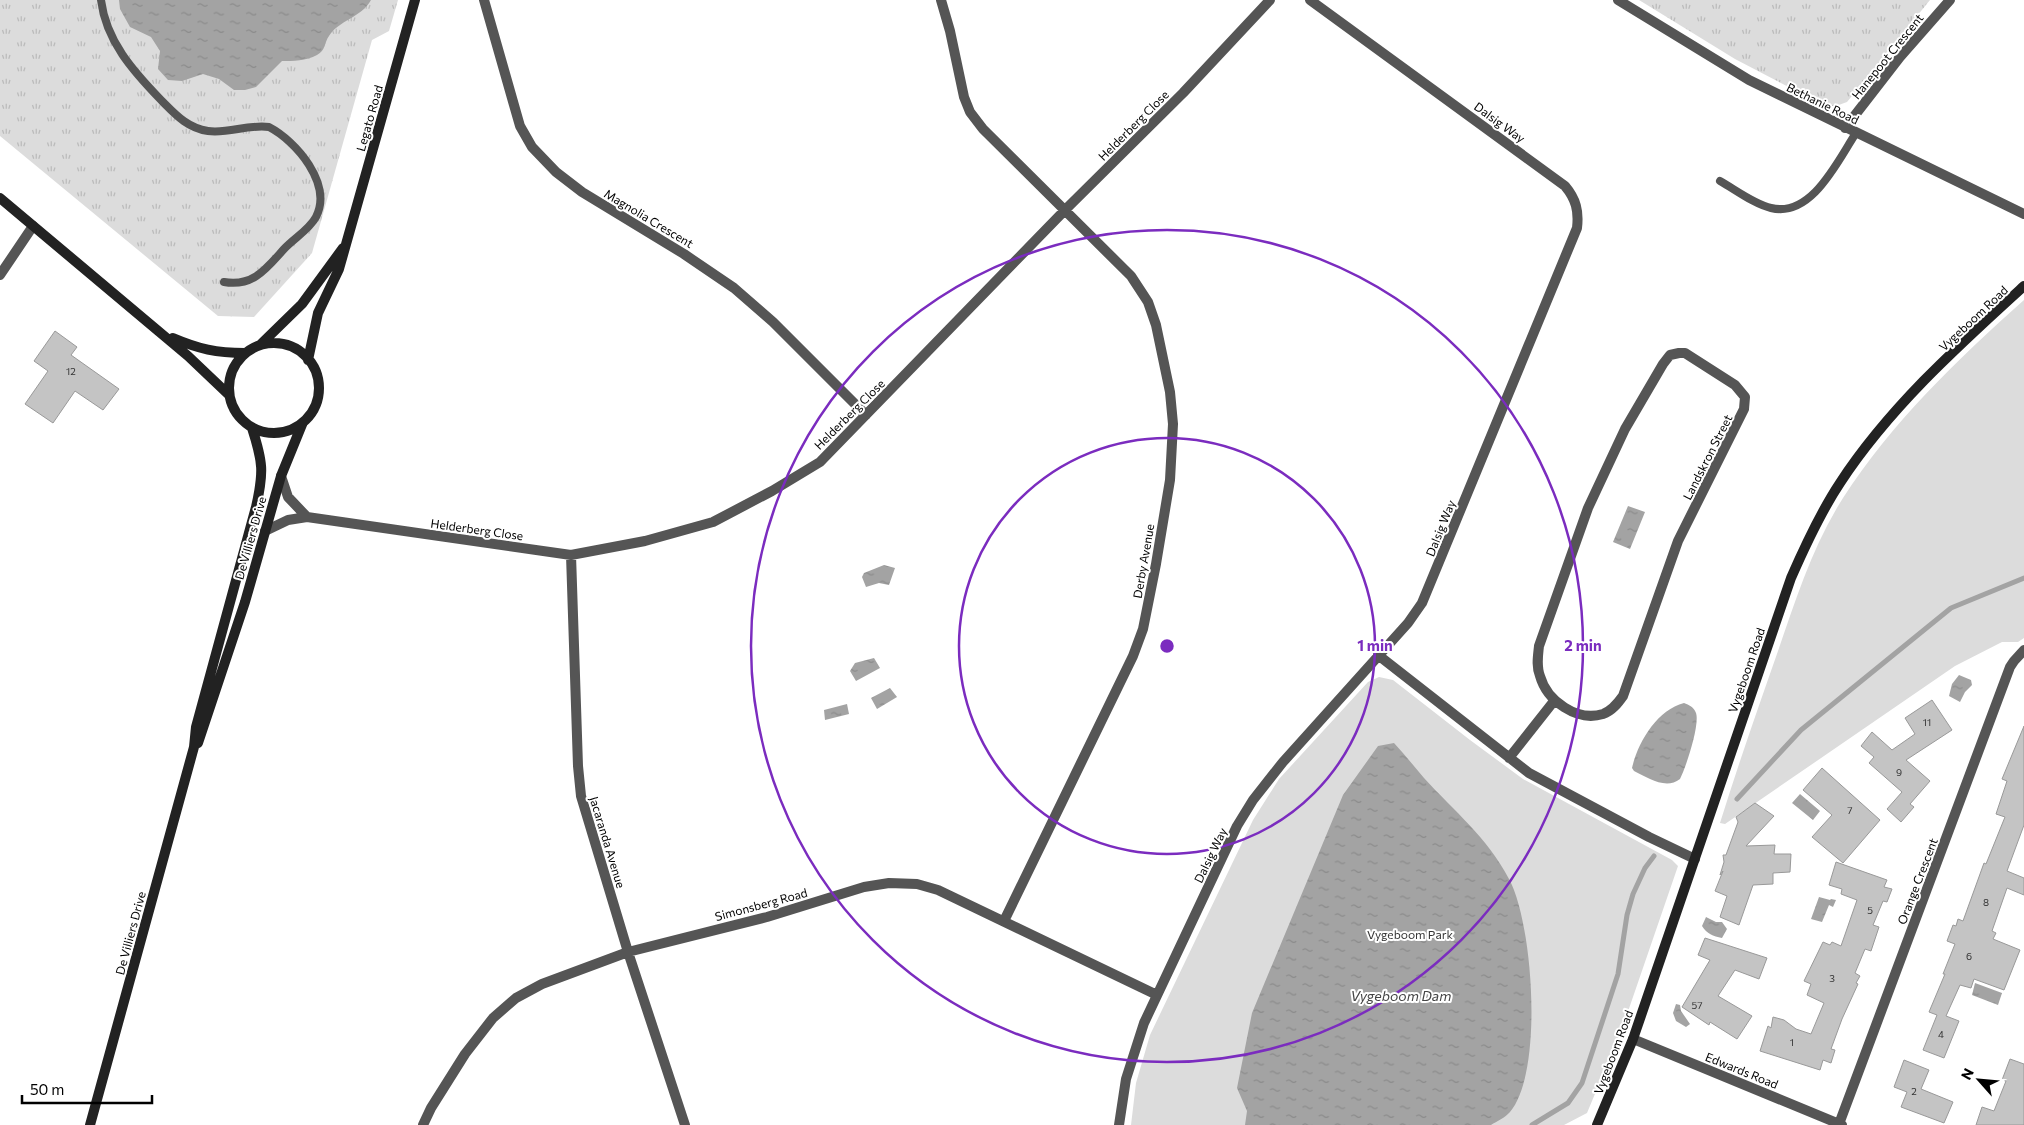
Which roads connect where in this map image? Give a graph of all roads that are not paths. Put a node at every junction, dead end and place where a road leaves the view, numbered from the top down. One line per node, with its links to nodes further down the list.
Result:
1 (101, 0): 18 (lane)
2 (416, 0): 16 (street, Legato Road)
3 (484, 0): 25 (street, Magnolia Crescent)
4 (941, 0): 13 (street)
5 (1270, 0): 13 (street, Helderberg Close)
6 (1310, 0): 33 (street, Dalsig Way)
7 (1618, 0): 9 (street, Bethanie Road)
8 (1950, 0): 9 (street, Hanepoot Crescent)
9 (1845, 128): 10 (street, Bethanie Road)
10 (1856, 133): 11 (lane); 14 (street, Bethanie Road)
11 (1720, 181)
12 (0, 198): 15 (street)
13 (1066, 209): 25 (street, Helderberg Close); 38 (street, Derby Avenue)
14 (2024, 214)
15 (33, 226): 17 (street); 20 (street)
16 (347, 242): 21 (street, Legato Road); 23 (street, Legato Road)
17 (0, 275)
18 (224, 282)
19 (2024, 286): 37 (street, Vygeboom Road)
20 (160, 332): 22 (street); 24 (street)
21 (259, 346): 22 (street); 23 (street)
22 (245, 353): 24 (street)
23 (308, 360): 26 (street)
24 (229, 395): 27 (street)
25 (866, 415): 31 (street, Helderberg Close)
26 (303, 422): 27 (street); 28 (street, De Villiers Drive)
27 (252, 428): 35 (street, De Villiers Drive)
28 (280, 476): 29 (street); 30 (street, De Villiers Drive)
29 (307, 518): 30 (street, Helderberg Close); 31 (street, Helderberg Close)
30 (265, 531): 35 (street, De Villiers Drive)
31 (571, 555): 39 (street, Jacaranda Avenue)
32 (2024, 650): 42 (street, Orange Crescent)
33 (1378, 656): 36 (street); 40 (street, Dalsig Way)
34 (1554, 701): 34 (street, Landskron Street); 36 (street)
35 (194, 747): 43 (street, De Villiers Drive)
36 (1509, 758): 37 (street)
37 (1695, 859): 41 (street, Vygeboom Road)
38 (1004, 921): 39 (street, Simonsberg Road); 40 (street, Simonsberg Road)
39 (628, 952): 44 (street, Simonsberg Road); 45 (street, Jacaranda Avenue)
40 (1157, 995): 46 (street, Dalsig Way)
41 (1633, 1039): 42 (street, Edwards Road); 47 (street, Vygeboom Road)
42 (1840, 1124)
43 (90, 1125)
44 (423, 1125)
45 (685, 1125)
46 (1119, 1125)
47 (1597, 1125)

